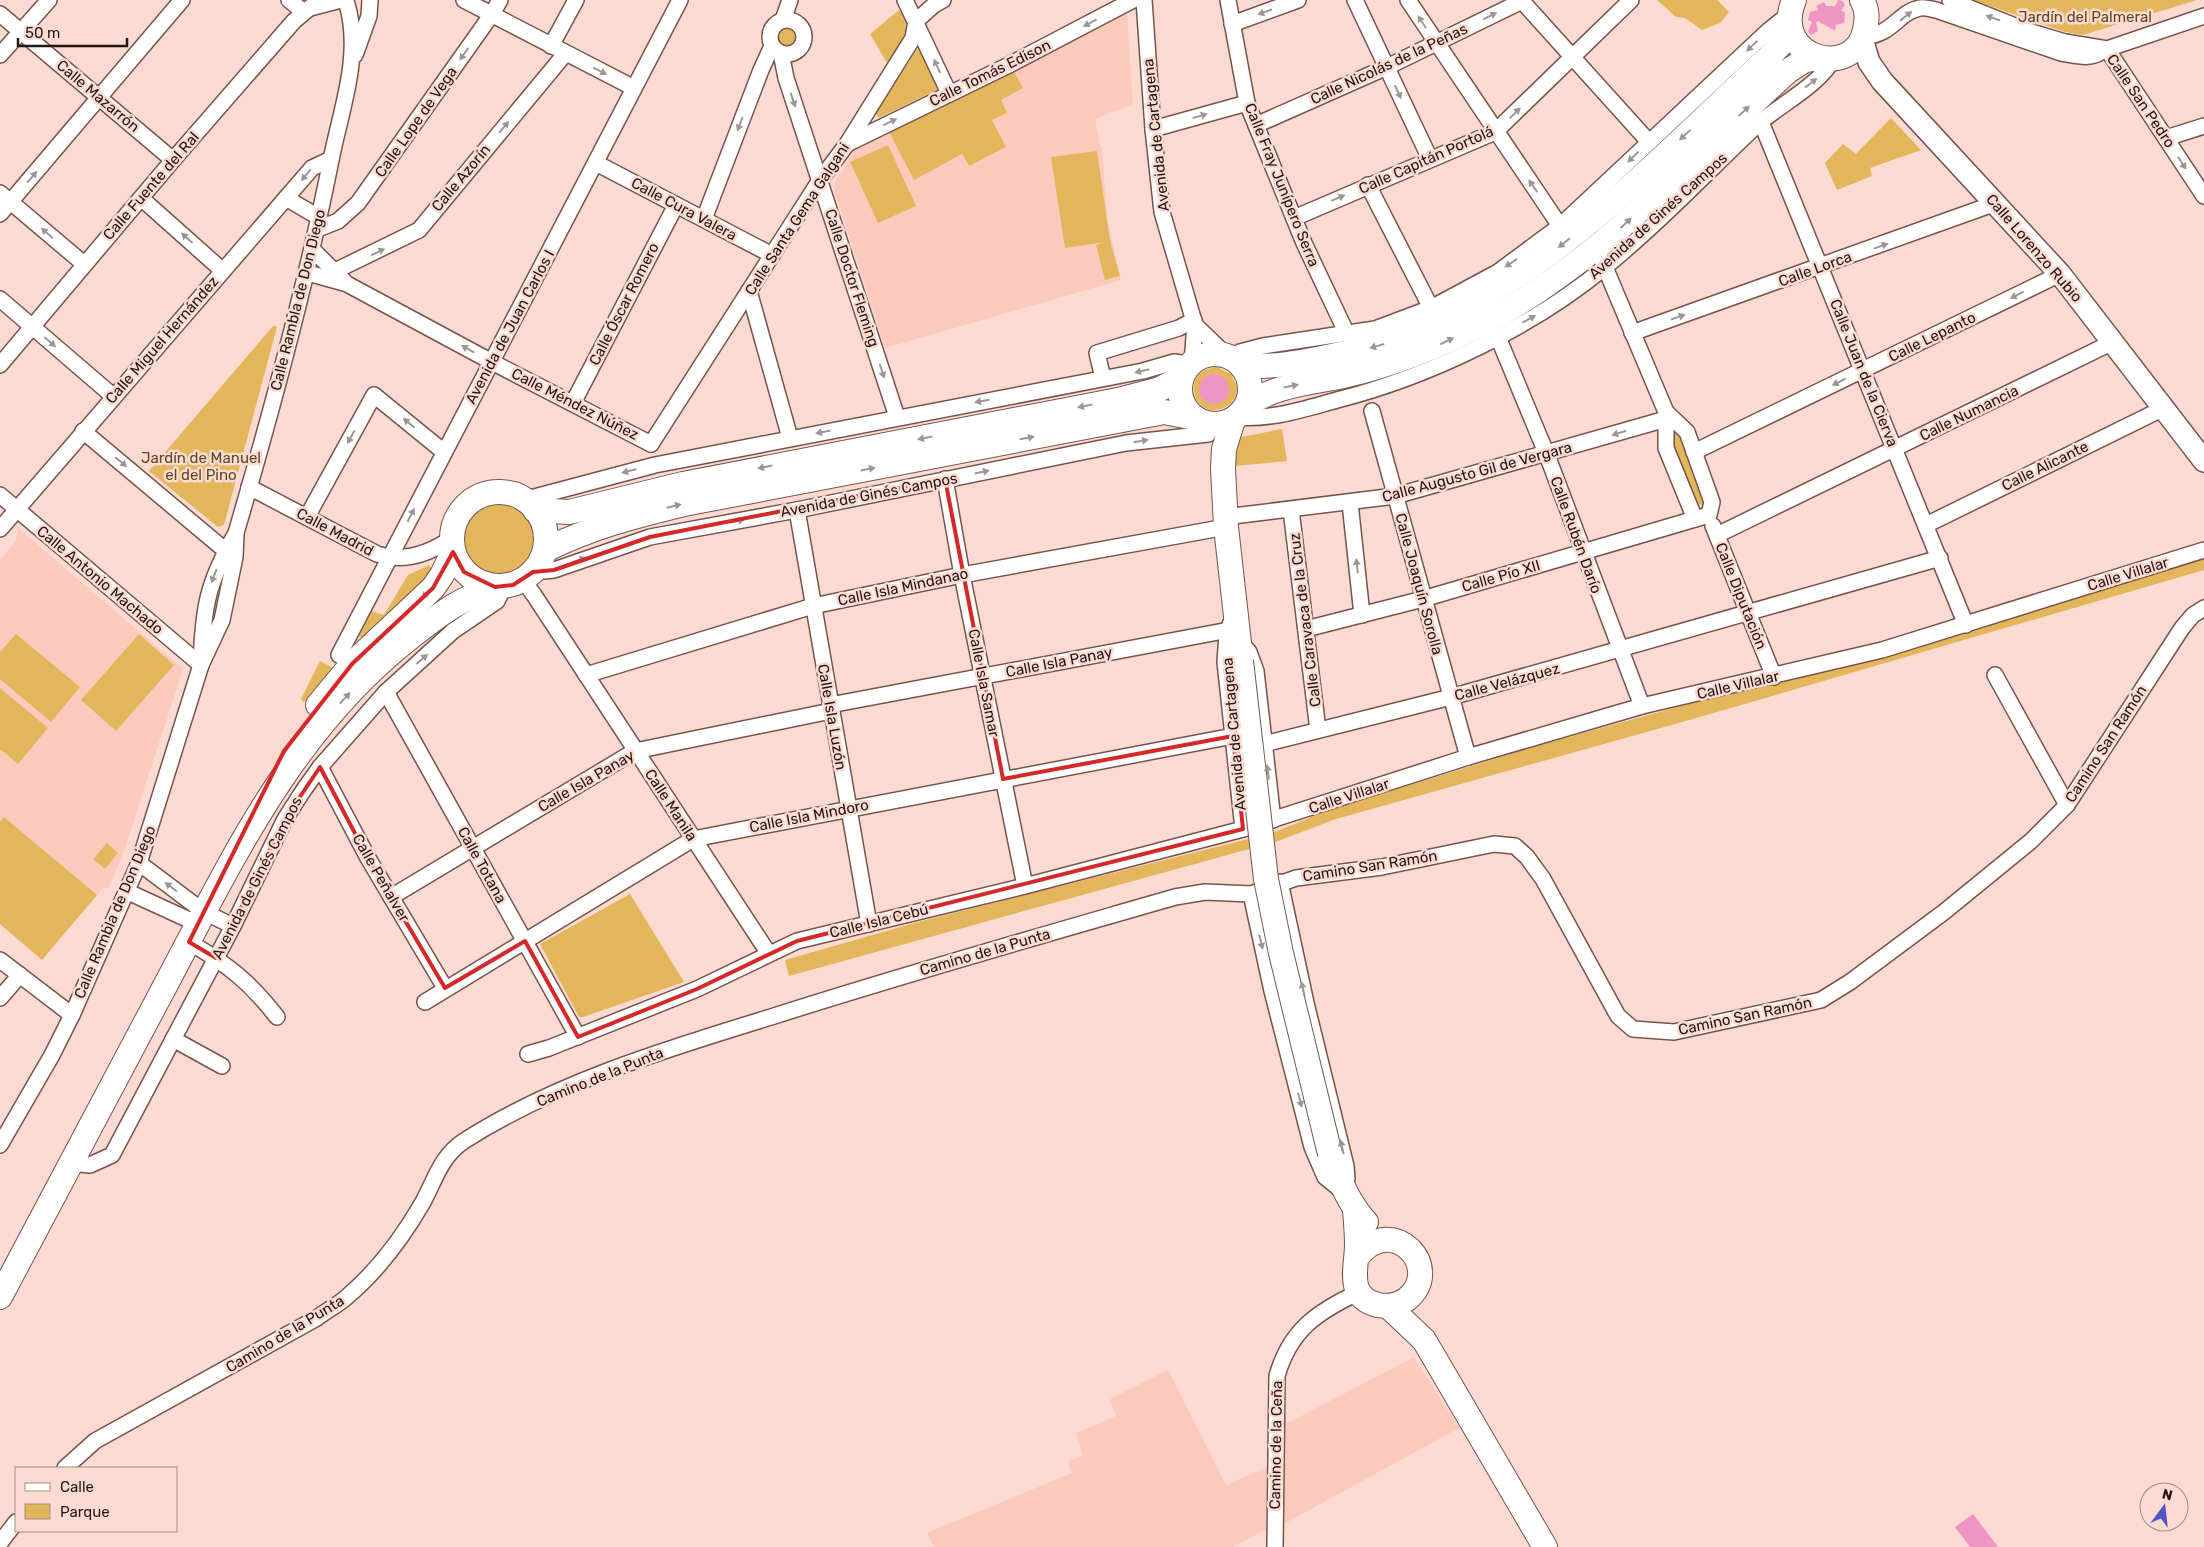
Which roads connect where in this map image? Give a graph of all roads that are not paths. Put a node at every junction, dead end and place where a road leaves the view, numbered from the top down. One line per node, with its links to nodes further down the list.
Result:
1 (49, 0): 33 (street)
2 (182, 0): 47 (street)
3 (288, 0): 24 (street)
4 (319, 0): 24 (street, Calle Fuente del Ral)
5 (370, 0): 22 (street); 42 (street)
6 (464, 0): 27 (street)
7 (500, 0): 27 (street, Calle Lope de Vega)
8 (576, 0): 35 (street)
9 (680, 0): 45 (street, Avenida de Juan Carlos I)
10 (904, 0): 30 (street)
11 (943, 0): 30 (street)
12 (1133, 0): 46 (street, Calle Tomás Edison, one-way to 46)
13 (1144, 0): 52 (street, Avenida de Cartagena)
14 (1228, 0): 31 (street, Calle Fray Junípero Serra)
15 (1298, 0): 31 (street, one-way to 31)
16 (1355, 0): 43 (street)
17 (1408, 0): 34 (street, one-way to 17)
18 (1522, 0): 34 (street, Calle Nicolás de la Peñas, one-way to 18); 40 (street)
19 (1631, 0): 40 (street, Calle Capitán Portolá)
20 (1881, 0): 32 (main road)
21 (1950, 0): 36 (street, one-way to 21)
22 (343, 1): 24 (street); 42 (street)
23 (788, 1): 29 (street)
24 (305, 10): 59 (street, Calle Fuente del Ral)
25 (1790, 13): 41 (main road); 55 (street, one-way to 55); 93 (main road, one-way to 93)
26 (0, 14): 33 (street, Calle Mazarrón)
27 (492, 14): 35 (street); 72 (street, Calle Lope de Vega, one-way to 72)
28 (2204, 16): 36 (street)
29 (783, 20): 37 (street); 37 (street)
30 (916, 21): 46 (street, one-way to 30); 56 (street, Calle Santa Gema Galgani)
31 (1232, 24): 48 (street, Calle Fray Junípero Serra)
32 (1864, 24): 36 (street, Calle San Pedro, one-way to 36); 41 (main road); 44 (main road, Calle Lorenzo Rubio)
33 (21, 31): 39 (street); 47 (street, Calle Mazarrón)
34 (1435, 43): 43 (street, Calle Nicolás de la Peñas); 53 (street)
35 (551, 46): 38 (street)
36 (2107, 49): 54 (street, Calle San Pedro)
37 (776, 50): 61 (street, Calle Doctor Fleming, one-way to 61); 71 (street, one-way to 71)
38 (565, 54): 45 (street, one-way to 45); 80 (street, Calle Azorín, one-way to 38)
39 (0, 55)
40 (1571, 58): 53 (street, Calle Capitán Portolá, one-way to 40); 55 (street)
41 (1827, 58): 44 (main road); 49 (street, Avenida de Ginés Campos, one-way to 41); 76 (main road, Avenida de Ginés Campos, one-way to 41)
42 (351, 65): 57 (street, Calle Rambla de Don Diego)
43 (1387, 67): 50 (street, Calle Nicolás de la Peñas); 58 (street, one-way to 58)
44 (1882, 81): 67 (main road, Calle Lorenzo Rubio)
45 (634, 88): 60 (street, Avenida de Juan Carlos I)
46 (949, 93): 56 (street, Calle Tomás Edison, one-way to 46)
47 (100, 97): 59 (street, Calle Mazarrón); 64 (street, one-way to 47)
48 (1247, 103): 50 (street, Calle Fray Junípero Serra); 52 (street, one-way to 48)
49 (1761, 122): 76 (street, Avenida de Ginés Campos); 78 (street, Calle Juan de la Cierva)
50 (1256, 125): 70 (street, Calle Fray Junípero Serra)
51 (2204, 126): 54 (street)
52 (1153, 129): 87 (street, Avenida de Cartagena)
53 (1495, 132): 58 (street, Calle Capitán Portolá); 73 (street, one-way to 53)
54 (2166, 138): 63 (street, Calle San Pedro, one-way to 63)
55 (1649, 142): 73 (street, one-way to 73)
56 (847, 144): 61 (street, Calle Santa Gema Galgani)
57 (331, 158): 66 (street, Calle Miguel Hernández, one-way to 66); 72 (street, Calle Rambla de Don Diego)
58 (1430, 159): 62 (street, Calle Capitán Portolá)
59 (173, 160): 65 (street, Calle Fuente del Ral)
60 (596, 163): 68 (street, Calle Cura Valera); 94 (street, Avenida de Juan Carlos I)
61 (820, 180): 75 (street, Calle Santa Gema Galgani); 105 (street, Calle Doctor Fleming, one-way to 105)
62 (1368, 185): 70 (street, Calle Capitán Portolá, one-way to 62); 86 (street)
63 (2204, 196)
64 (5, 197): 69 (street); 77 (street, one-way to 64)
65 (141, 198): 77 (street, Calle Fuente del Ral); 79 (street, one-way to 65)
66 (286, 198): 72 (street); 79 (street, Calle Miguel Hernández)
67 (1996, 203): 78 (street, Calle Lorca, one-way to 67); 82 (main road, Calle Lorenzo Rubio)
68 (676, 204): 71 (street, Calle Cura Valera); 100 (street, Calle Óscar Romero)
69 (0, 214)
70 (1294, 218): 90 (street, Calle Fray Junípero Serra)
71 (704, 220): 75 (street, Calle Cura Valera)
72 (319, 223): 74 (street, Calle Rambla de Don Diego)
73 (1560, 226): 86 (street, one-way to 86)
74 (313, 250): 80 (street, Calle Méndez Núñez); 81 (street, Calle Rambla de Don Diego)
75 (772, 255): 84 (street, Calle Santa Gema Galgani)
76 (1601, 257): 89 (street); 91 (street, Avenida de Ginés Campos, one-way to 76); 103 (main road, Avenida de Ginés Campos, one-way to 76)
77 (84, 264): 88 (street, Calle Fuente del Ral)
78 (1821, 268): 89 (street, Calle Lorca, one-way to 78); 97 (street, Calle Juan de la Cierva)
79 (223, 271): 99 (street, Calle Miguel Hernández)
80 (333, 272): 83 (street, Calle Méndez Núñez)
81 (308, 273): 83 (street, Calle Méndez Núñez); 118 (street, Calle Rambla de Don Diego)
82 (2060, 274): 92 (main road, Calle Lorenzo Rubio); 97 (street, Calle Lepanto, one-way to 97)
83 (348, 284): 94 (street, Calle Méndez Núñez, one-way to 83)
84 (750, 291): 108 (street); 109 (street, Calle Santa Gema Galgani)
85 (0, 299): 88 (street)
86 (1431, 308): 90 (street)
87 (1194, 323): 93 (street); 96 (street, Avenida de Cartagena); 98 (street)
88 (33, 327): 95 (street, Calle Fuente del Ral); 99 (street, one-way to 99)
89 (1632, 333): 104 (street)
90 (1347, 334): 93 (street)
91 (1498, 337): 103 (street, Avenida de Ginés Campos); 113 (street, Calle Rubén Darío)
92 (2113, 342): 101 (main road, Calle Lorenzo Rubio); 110 (street, Calle Numancia)
93 (1233, 359): 96 (main road); 103 (main road)
94 (492, 362): 100 (street, Calle Méndez Núñez); 111 (street, Avenida de Juan Carlos I)
95 (0, 365)
96 (1187, 368): 98 (street, one-way to 98); 106 (main road); 122 (main road, one-way to 122)
97 (1863, 371): 110 (street, Calle Juan de la Cierva); 112 (street, Calle Lepanto, one-way to 112)
98 (1103, 378): 105 (street, one-way to 105)
99 (113, 396): 107 (street, Calle Miguel Hernández)
100 (572, 403): 109 (street, Calle Méndez Núñez)
101 (2164, 408): 114 (main road, Calle Lorenzo Rubio); 129 (street, Calle Alicante)
102 (1372, 411): 120 (street, Calle Joaquín Sorolla)
103 (1239, 414): 106 (main road); 116 (main road)
104 (1666, 416): 112 (street); 113 (street, Calle Augusto Gil de Vergara, one-way to 113); 127 (street, Calle Diputación)
105 (897, 417): 108 (street, one-way to 108)
106 (1201, 425): 116 (main road); 117 (street, Avenida de Ginés Campos, one-way to 106); 134 (main road, Avenida de Ginés Campos, one-way to 106)
107 (83, 431): 123 (street, Calle Miguel Hernández); 136 (street, one-way to 136)
108 (790, 438): 115 (street)
109 (651, 444): 115 (street, Calle Méndez Núñez)
110 (1894, 449): 129 (street, Calle Juan de la Cierva); 132 (street, Calle Numancia)
111 (444, 452): 126 (street, one-way to 126); 138 (street, Avenida de Juan Carlos I, one-way to 111)
112 (1694, 452): 127 (street)
113 (1547, 455): 120 (street, Calle Augusto Gil de Vergara); 137 (street, Calle Rubén Darío)
114 (2204, 461)
115 (655, 465): 122 (street, one-way to 122)
116 (1223, 468): 128 (main road, Avenida de Cartagena)
117 (945, 480): 124 (street, Avenida de Ginés Campos); 140 (street, Calle Isla Samar)
118 (249, 487): 126 (street, Calle Madrid); 131 (street, Calle Rambla de Don Diego)
119 (0, 495): 123 (street, Calle Antonio Machado)
120 (1395, 496): 121 (street, Calle Augusto Gil de Vergara); 142 (street, Calle Joaquín Sorolla)
121 (1350, 503): 125 (street, Calle Augusto Gil de Vergara); 145 (street, one-way to 121)
122 (529, 505): 133 (main road); 134 (main road)
123 (16, 509): 130 (street, Calle Miguel Hernández); 152 (street, Calle Antonio Machado)
124 (797, 510): 141 (street, Avenida de Ginés Campos, one-way to 124); 143 (street, Calle Isla Luzón)
125 (1292, 510): 128 (street, Calle Augusto Gil de Vergara); 148 (street, Calle Caravaca de la Cruz)
126 (307, 517): 138 (street, Calle Madrid)
127 (1702, 517): 132 (street, Calle Diputación); 137 (street, Calle Pío XII)
128 (1226, 522): 140 (street, Calle Isla Mindanao); 149 (main road, Avenida de Cartagena)
129 (1926, 525): 139 (street, Calle Juan de la Cierva)
130 (0, 528)
131 (236, 533): 136 (street, Calle Rambla de Don Diego); 152 (street, Calle Rambla de Don Diego)
132 (1717, 534): 146 (street, Calle Diputación)
133 (452, 545): 138 (street, Calle Madrid); 141 (main road); 176 (main road, Avenida de Ginés Campos, one-way to 176)
134 (545, 550): 141 (main road)
135 (2204, 550): 147 (street, Calle Villalar)
136 (226, 551): 152 (street, Calle Rambla de Don Diego, one-way to 152)
137 (1583, 553): 142 (street, Calle Pío XII); 150 (street, Calle Rubén Darío)
138 (389, 558): 151 (street, Avenida de Juan Carlos I)
139 (1940, 558): 146 (street); 147 (street, Calle Juan de la Cierva)
140 (962, 575): 143 (street, Calle Isla Mindanao); 155 (street, Calle Isla Samar)
141 (514, 582): 153 (street, Calle Manila); 157 (street, Avenida de Ginés Campos, one-way to 141); 176 (main road, Avenida de Ginés Campos, one-way to 141)
142 (1423, 599): 145 (street, Calle Pío XII); 158 (street, Calle Joaquín Sorolla)
143 (813, 606): 153 (street, Calle Isla Mindanao); 160 (street, Calle Isla Luzón)
144 (2204, 608): 168 (street, Camino San Ramón)
145 (1362, 614): 148 (street, Calle Pío XII)
146 (1748, 614): 150 (street, Calle Velázquez); 156 (street, Calle Diputación)
147 (1966, 625): 156 (street, Calle Villalar)
148 (1306, 629): 161 (street, Calle Caravaca de la Cruz)
149 (1236, 635): 155 (street, Calle Isla Panay); 162 (street, Avenida de Cartagena); 163 (street, Avenida de Cartagena); 200 (main road, bridge)
150 (1619, 650): 158 (street, Calle Velázquez); 159 (street, Calle Rubén Darío)
151 (339, 654)
152 (201, 665): 174 (street, Calle Rambla de Don Diego)
153 (586, 675): 164 (street, Calle Manila)
154 (1995, 675): 168 (street)
155 (982, 677): 160 (street, Calle Isla Panay); 167 (street, Calle Isla Samar)
156 (1774, 677): 159 (street, Calle Villalar)
157 (386, 692): 166 (street, Avenida de Ginés Campos); 173 (street, Calle Totana)
158 (1450, 697): 161 (street, Calle Velázquez); 165 (street, Calle Joaquín Sorolla)
159 (1642, 706): 165 (street, Calle Villalar)
160 (830, 708): 164 (street, Calle Isla Panay); 169 (street, Calle Isla Luzón)
161 (1318, 730): 163 (street, Calle Velázquez)
162 (1233, 736): 167 (street, Calle Isla Mindoro); 171 (street, Avenida de Cartagena)
163 (1264, 744): 170 (street, Avenida de Cartagena, one-way to 163)
164 (636, 751): 172 (street, Calle Manila); 173 (street, Calle Isla Panay)
165 (1468, 757): 170 (street, Calle Villalar)
166 (320, 767): 180 (street, Calle Peñalver); 183 (street, Avenida de Ginés Campos)
167 (1003, 779): 169 (street, Calle Isla Mindoro); 177 (street, Calle Isla Samar)
168 (2066, 805): 175 (street, Camino San Ramón)
169 (848, 809): 172 (street, Calle Isla Mindoro); 181 (street, Calle Isla Luzón)
170 (1273, 820): 171 (street, Calle Villalar)
171 (1243, 829): 177 (street, Calle Isla Cebú)
172 (692, 839): 184 (street, Calle Isla Mindoro); 185 (street, Calle Manila)
173 (472, 848): 180 (street, Calle Isla Panay); 184 (street, Calle Totana)
174 (138, 862): 178 (street, Calle Rambla de Don Diego); 182 (street, one-way to 174)
175 (1280, 882): 179 (street, Camino San Ramón); 200 (street, one-way to 175)
176 (220, 883): 182 (main road, Avenida de Ginés Campos)
177 (1025, 886): 181 (street, Calle Isla Cebú)
178 (126, 890): 182 (street); 192 (street, Calle Rambla de Don Diego)
179 (1251, 894): 200 (street, one-way to 200); 208 (street, Camino de la Punta)
180 (391, 897): 189 (street, Calle Peñalver)
181 (869, 924): 185 (street, Calle Isla Cebú)
182 (197, 926): 183 (street); 186 (street); 199 (main road, Avenida de Ginés Campos)
183 (233, 926): 186 (street, Avenida de Ginés Campos)
184 (525, 940): 189 (street, Calle Isla Mindoro); 194 (street, Calle Totana)
185 (769, 954): 194 (street, Calle Isla Cebú)
186 (216, 958): 193 (street); 195 (street, Avenida de Ginés Campos)
187 (0, 960): 188 (street)
188 (20, 975): 190 (street); 192 (street)
189 (445, 988): 191 (street, Calle Isla Mindoro)
190 (0, 998)
191 (424, 1002)
192 (72, 1015): 198 (street, Calle Rambla de Don Diego)
193 (277, 1017)
194 (578, 1037): 196 (street, Calle Isla Cebú)
195 (173, 1039): 197 (street); 199 (street, Avenida de Ginés Campos)
196 (528, 1054)
197 (222, 1066)
198 (0, 1145)
199 (70, 1163): 205 (main road, Avenida de Ginés Campos)
200 (1351, 1203): 201 (main road); 202 (main road)
201 (1382, 1240): 202 (main road); 204 (main road)
202 (1357, 1257): 203 (main road)
203 (1359, 1292): 206 (main road); 211 (street, Camino de la Ceña)
204 (1414, 1292): 206 (main road); 207 (main road)
205 (0, 1297)
206 (1388, 1306): 207 (main road)
207 (1424, 1340): 212 (main road)
208 (65, 1467)
209 (15, 1523): 210 (street)
210 (0, 1543)
211 (1275, 1547)
212 (1545, 1547)

